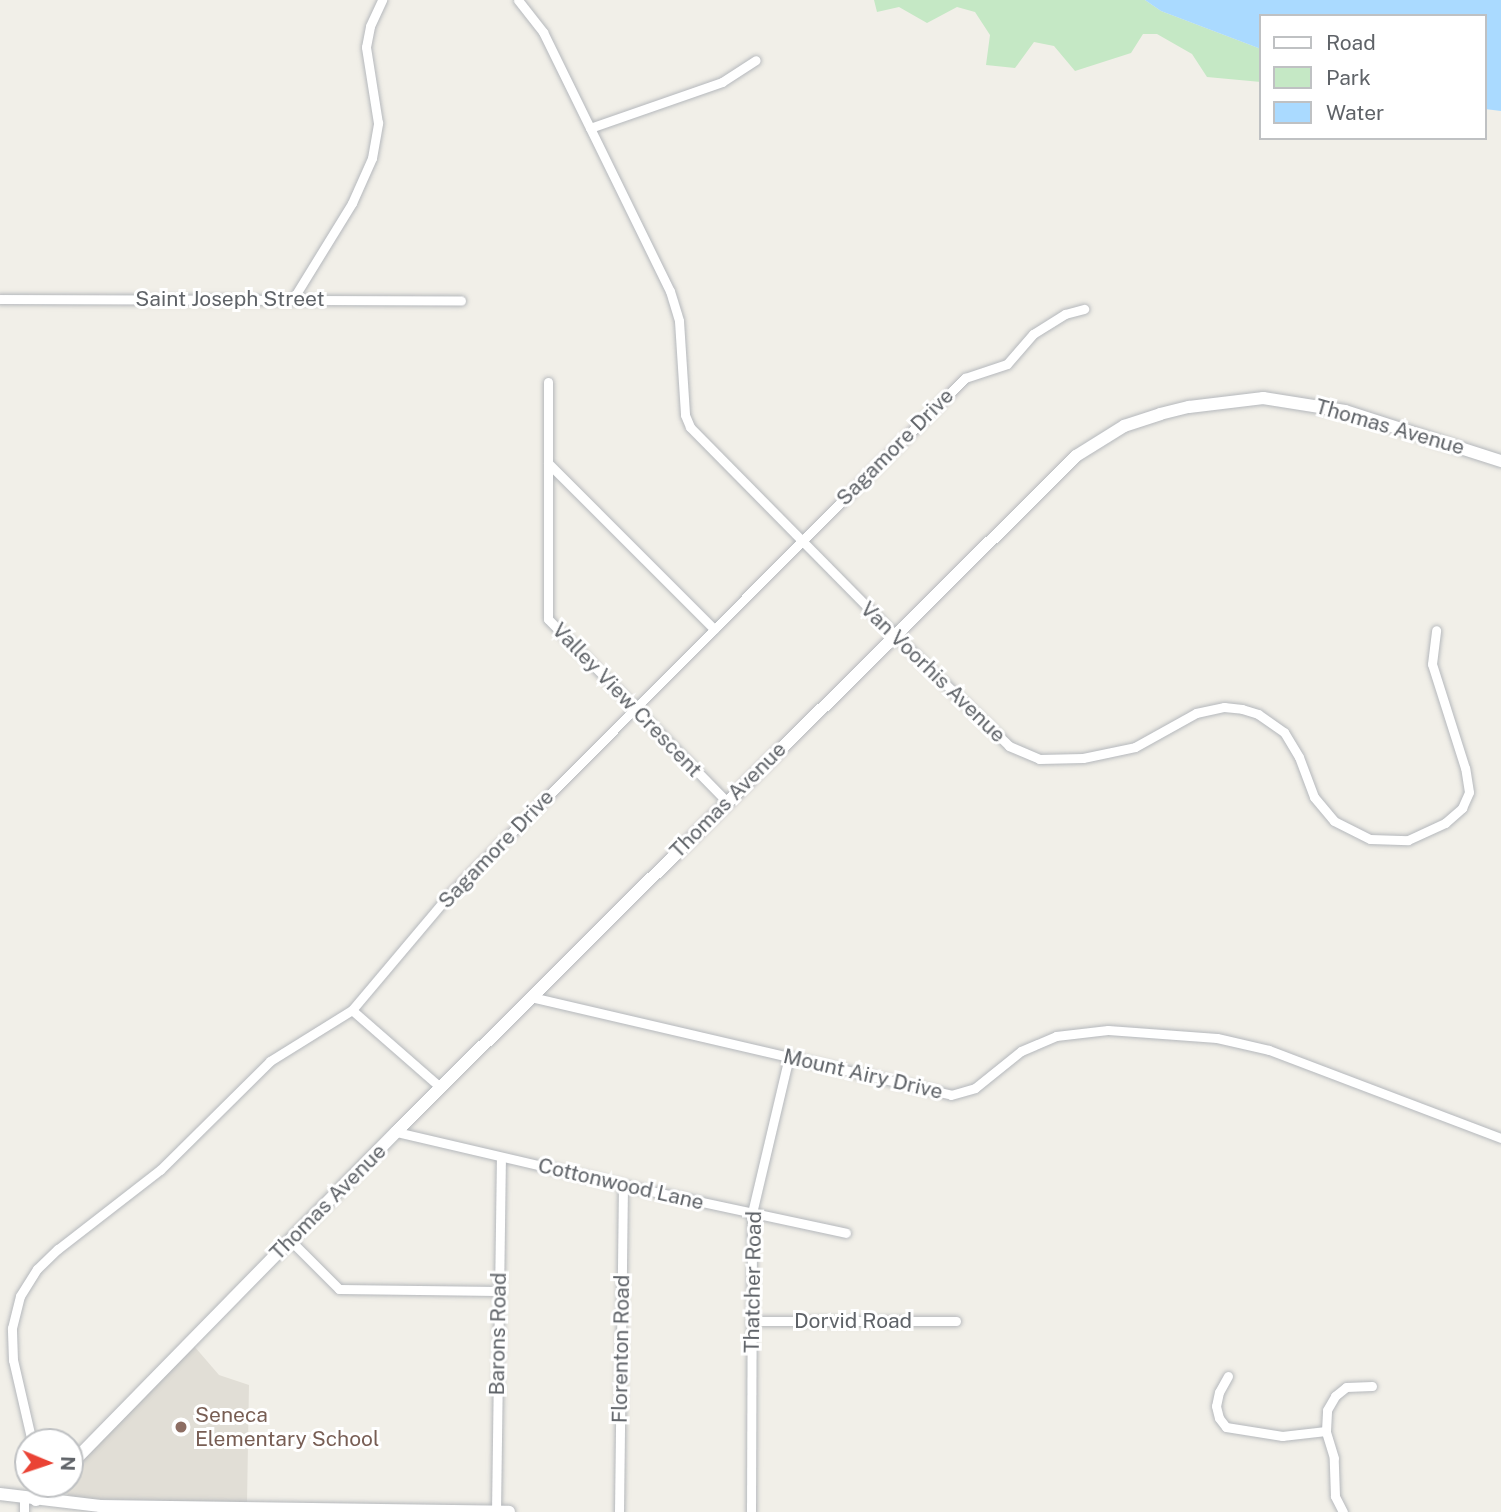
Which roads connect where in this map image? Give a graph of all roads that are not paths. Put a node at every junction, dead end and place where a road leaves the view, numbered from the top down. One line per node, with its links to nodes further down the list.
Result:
1 (382, 0): 6 (street)
2 (518, 0): 4 (street, Van Voorhis Avenue)
3 (755, 60): 4 (street)
4 (590, 128): 12 (street, Van Voorhis Avenue)
5 (0, 299): 6 (street, Saint Joseph Street)
6 (293, 299): 7 (street, Saint Joseph Street)
7 (461, 301)
8 (1084, 309): 12 (street, Sagamore Drive)
9 (548, 382): 11 (street, Valley View Crescent)
10 (1501, 461): 15 (main road, Thomas Avenue)
11 (548, 463): 13 (street); 16 (street, Valley View Crescent)
12 (801, 541): 13 (street, Sagamore Drive); 15 (street, Van Voorhis Avenue)
13 (714, 629): 16 (street, Sagamore Drive)
14 (1436, 630): 15 (street, Van Voorhis Avenue)
15 (895, 635): 17 (main road, Thomas Avenue)
16 (635, 708): 17 (street, Valley View Crescent); 19 (street, Sagamore Drive)
17 (727, 802): 18 (main road, Thomas Avenue)
18 (531, 997): 20 (street, Mount Airy Drive); 21 (main road, Thomas Avenue)
19 (352, 1010): 21 (street); 34 (street, Sagamore Drive)
20 (789, 1056): 23 (street, Mount Airy Drive); 26 (street, Thatcher Road)
21 (441, 1088): 22 (main road, Thomas Avenue)
22 (396, 1132): 24 (street, Cottonwood Lane); 28 (main road, Thomas Avenue)
23 (1501, 1138)
24 (500, 1157): 25 (street, Cottonwood Lane); 29 (street, Barons Road)
25 (622, 1185): 26 (street, Cottonwood Lane); 45 (street, Florenton Road)
26 (752, 1213): 27 (street, Cottonwood Lane); 30 (street, Thatcher Road)
27 (846, 1233)
28 (290, 1240): 29 (street); 36 (main road, Thomas Avenue)
29 (498, 1291): 43 (street, Barons Road)
30 (751, 1321): 31 (street, Dorvid Road); 46 (street, Thatcher Road)
31 (956, 1321)
32 (1228, 1376): 35 (street)
33 (1372, 1386): 35 (street)
34 (29, 1428)
35 (1326, 1431): 47 (street)
36 (84, 1451)
37 (0, 1494): 38 (main road)
38 (30, 1499): 39 (main road); 41 (street)
39 (202, 1510): 40 (main road)
40 (341, 1511): 42 (main road)
41 (24, 1512)
42 (480, 1512): 43 (main road)
43 (496, 1512): 44 (main road)
44 (509, 1512)
45 (619, 1512)
46 (751, 1512)
47 (1343, 1512)

